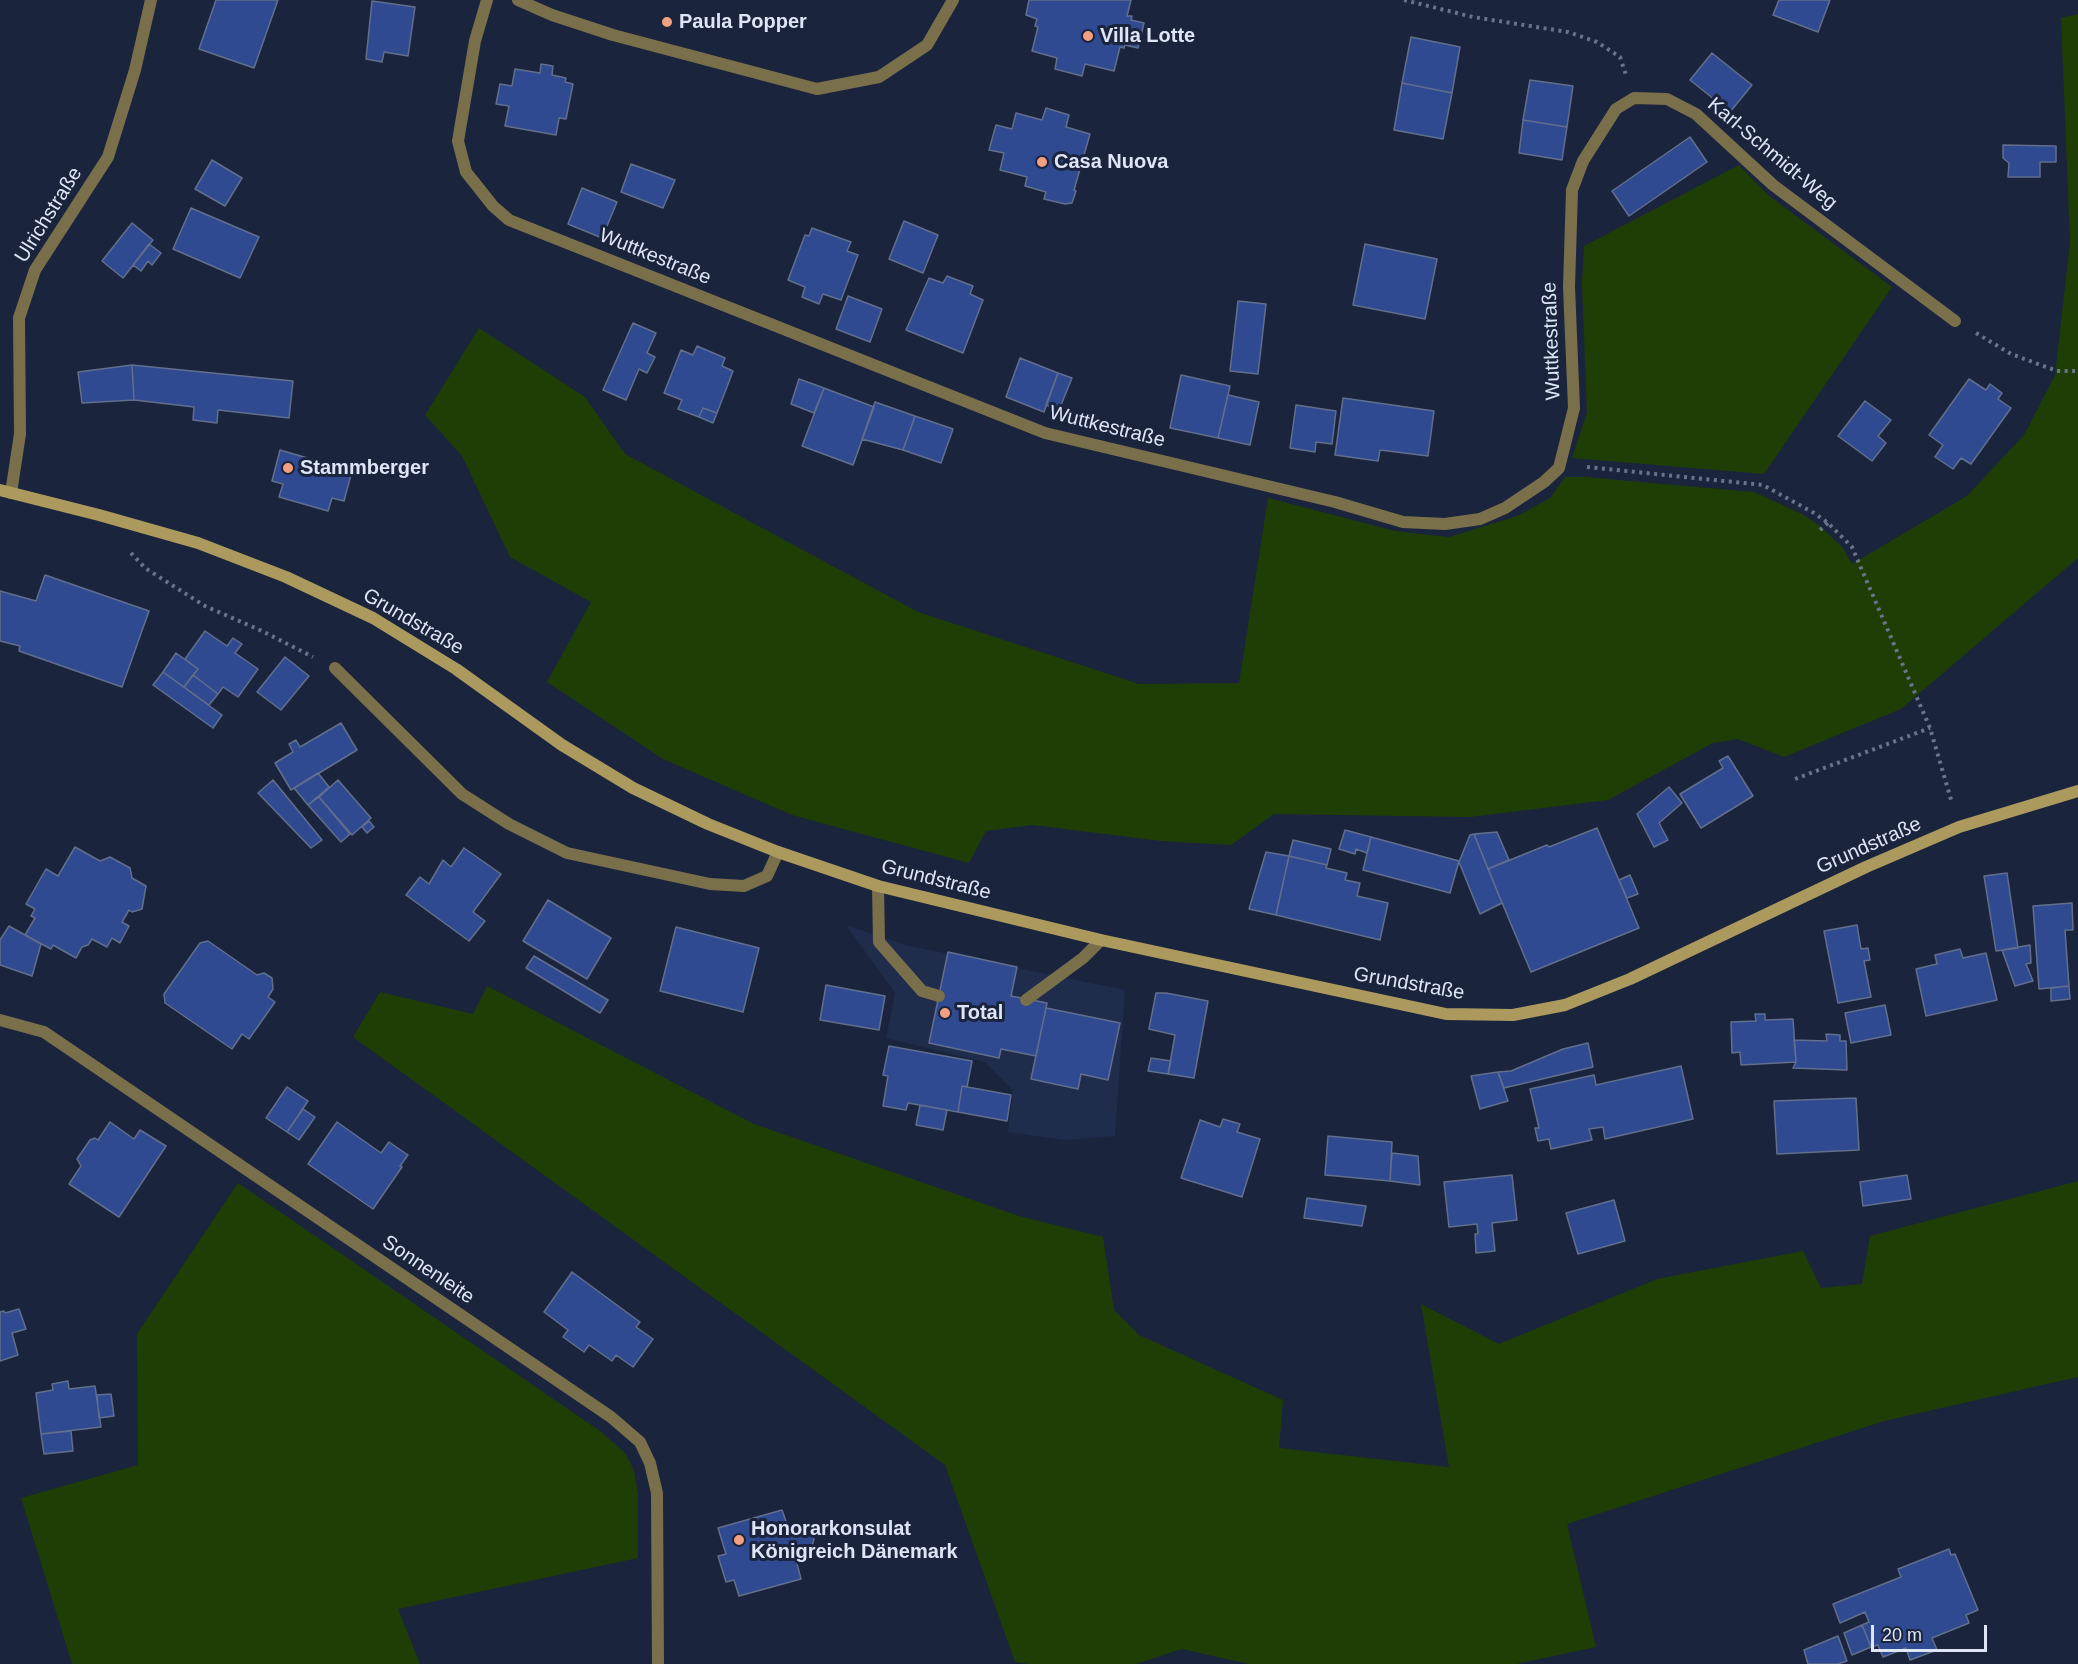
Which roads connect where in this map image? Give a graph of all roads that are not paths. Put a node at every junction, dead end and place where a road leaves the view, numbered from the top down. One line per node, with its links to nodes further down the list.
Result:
1 (152, 0): 7 (street, Ulrichstraße)
2 (487, 0): 5 (street, Wuttkestraße)
3 (518, 0): 4 (street)
4 (953, 0)
5 (1635, 98): 6 (street, Karl-Schmidt-Weg)
6 (1955, 321)
7 (5, 492): 10 (main road, Grundstraße)
8 (335, 668): 10 (street)
9 (2078, 791): 12 (main road, Grundstraße)
10 (778, 852): 11 (main road, Grundstraße)
11 (878, 886): 12 (main road, Grundstraße); 13 (street)
12 (1101, 940): 14 (street)
13 (939, 996)
14 (1026, 1000)
15 (0, 1020): 16 (street, Sonnenleite)
16 (658, 1664)

